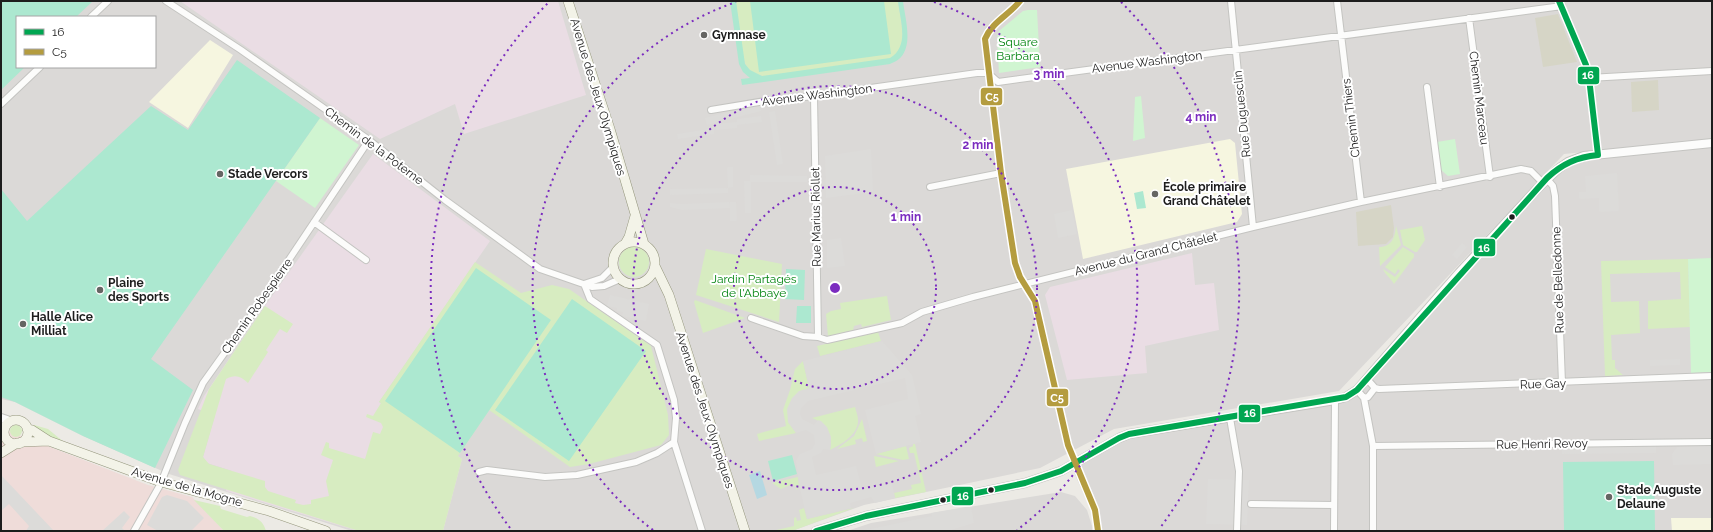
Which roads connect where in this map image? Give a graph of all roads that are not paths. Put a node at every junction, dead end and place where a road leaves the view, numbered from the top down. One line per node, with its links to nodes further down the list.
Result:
1 (108, 1): 8 (street)
2 (166, 1): 20 (street, Chemin de la Poterne)
3 (568, 1): 29 (main road, Avenue des Jeux Olympiques)
4 (1020, 1): 14 (street)
5 (1232, 1): 11 (street, Rue Duguesclin)
6 (1337, 1): 10 (street, Chemin Thiers)
7 (1560, 4): 9 (street, Avenue Washington); 15 (street)
8 (92, 16)
9 (1469, 18): 10 (street, Avenue Washington); 24 (street, Chemin Marceau)
10 (1341, 35): 11 (street, Avenue Washington); 28 (street, Chemin Thiers)
11 (1235, 50): 14 (street, Avenue Washington); 31 (street, Rue Duguesclin)
12 (39, 68): 18 (street)
13 (1712, 71): 15 (street)
14 (988, 73): 17 (street, Avenue Washington); 23 (street)
15 (1589, 78): 22 (street)
16 (1427, 87): 27 (street)
17 (814, 96): 19 (street, Avenue Washington); 43 (street, Rue Marius Riollet)
18 (1, 104)
19 (711, 110)
20 (370, 140): 30 (street, Chemin Robespierre); 39 (street, Chemin de la Poterne)
21 (1712, 143): 22 (street)
22 (1598, 155): 25 (street)
23 (1001, 173): 26 (street); 40 (street)
24 (1490, 177): 25 (street, Avenue du Grand Châtelet); 27 (street, Avenue du Grand Châtelet)
25 (1545, 181): 45 (street); 46 (street, Rue de Belledonne)
26 (930, 187)
27 (1440, 187): 28 (street, Avenue du Grand Châtelet)
28 (1361, 202): 31 (street, Avenue du Grand Châtelet)
29 (635, 216): 32 (main road); 33 (main road, Avenue des Jeux Olympiques)
30 (314, 222): 34 (street); 65 (street, Chemin Robespierre)
31 (1253, 227): 40 (street, Avenue du Grand Châtelet)
32 (625, 244): 33 (main road); 36 (main road)
33 (644, 244): 35 (main road)
34 (366, 260)
35 (655, 266): 38 (main road); 41 (main road, Avenue des Jeux Olympiques)
36 (613, 267): 37 (main road); 39 (street)
37 (620, 279): 38 (main road); 39 (street, Chemin de la Poterne)
38 (645, 281): 41 (main road)
39 (584, 284): 57 (street)
40 (1025, 284): 43 (street, Avenue du Grand Châtelet); 63 (street)
41 (666, 289): 71 (main road, Avenue des Jeux Olympiques)
42 (751, 318): 43 (street, Avenue du Grand Châtelet)
43 (818, 337)
44 (1712, 376): 46 (street, Rue Gay)
45 (1366, 379): 47 (street); 48 (street)
46 (1562, 383): 47 (street, Rue Gay)
47 (1375, 388): 49 (street)
48 (1357, 390): 49 (street); 50 (street)
49 (1364, 398): 60 (street)
50 (1335, 400): 52 (street); 67 (street)
51 (1, 418): 53 (street)
52 (1230, 418): 63 (street); 74 (street)
53 (10, 421): 54 (main road); 55 (main road)
54 (28, 429): 56 (main road, Avenue de la Mogne); 59 (main road)
55 (3, 431): 59 (main road); 61 (main road)
56 (49, 441): 59 (main road, Avenue de la Mogne); 65 (main road, Avenue de la Mogne)
57 (674, 442): 64 (street); 70 (street)
58 (1712, 442): 60 (street, Rue Henri Revoy)
59 (19, 443): 62 (main road)
60 (1373, 446): 76 (street)
61 (1, 449)
62 (1, 452)
63 (1076, 463): 72 (street); 73 (street)
64 (479, 472)
65 (161, 482): 68 (street, Chemin Robespierre); 69 (main road, Avenue de la Mogne)
66 (1251, 504): 67 (street)
67 (1334, 505): 75 (street)
68 (134, 531)
69 (326, 531)
70 (702, 531)
71 (745, 531)
72 (816, 531)
73 (1098, 531)
74 (1237, 531)
75 (1334, 531)
76 (1373, 531)

